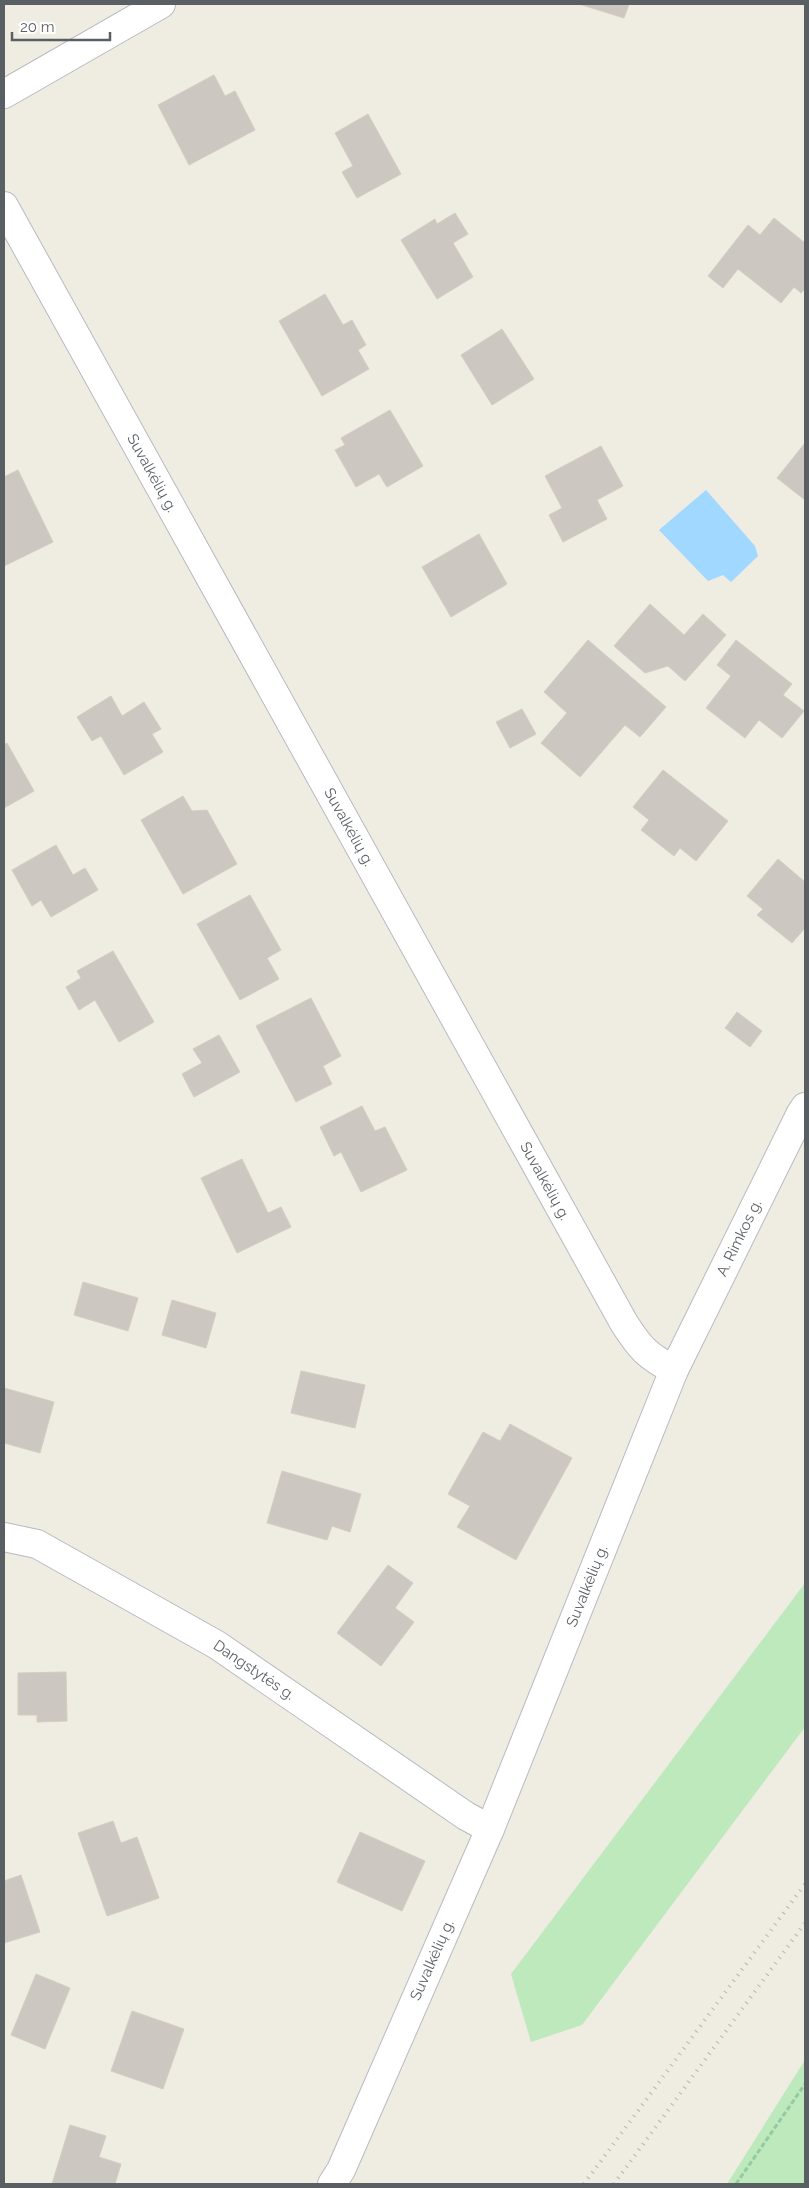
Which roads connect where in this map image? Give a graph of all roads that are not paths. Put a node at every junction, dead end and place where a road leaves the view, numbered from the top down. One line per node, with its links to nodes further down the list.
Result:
1 (161, 4): 2 (street)
2 (4, 94)
3 (4, 206): 5 (street, Suvalkėlių g.)
4 (805, 1107): 5 (street, A. Rimkos g.)
5 (674, 1370): 7 (street, Suvalkėlių g.)
6 (4, 1537): 7 (street, Dangstytės g.)
7 (490, 1829): 8 (street, Suvalkėlių g.)
8 (332, 2184)

